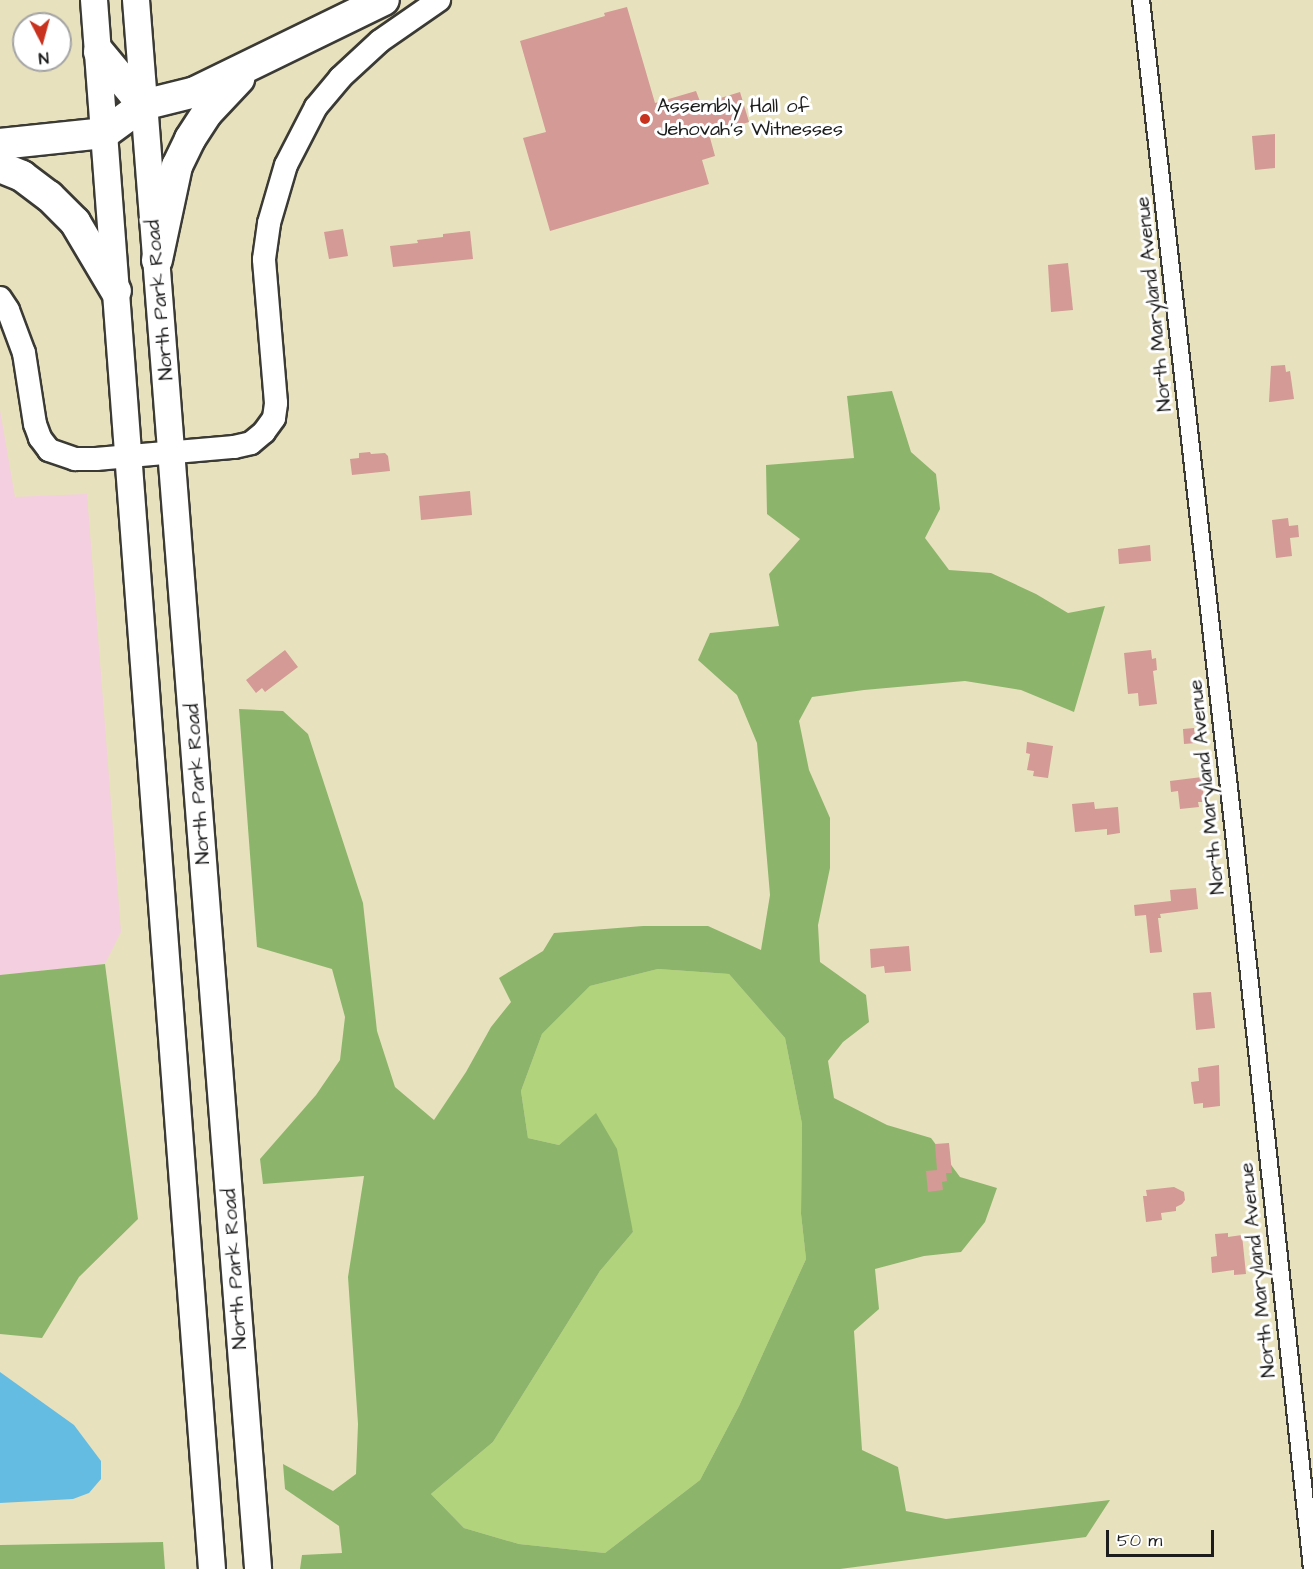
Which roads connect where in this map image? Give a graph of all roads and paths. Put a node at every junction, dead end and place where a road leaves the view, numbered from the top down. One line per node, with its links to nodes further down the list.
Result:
1 (94, 0): 6 (main road)
2 (136, 0): 8 (main road, North Park Road)
3 (384, 0): 7 (highway)
4 (439, 0): 15 (street)
5 (1141, 0): 19 (street, North Maryland Avenue)
6 (99, 52): 8 (highway); 9 (main road)
7 (258, 62): 8 (highway); 12 (highway)
8 (143, 105): 9 (highway); 12 (main road, North Park Road)
9 (105, 132): 10 (highway); 13 (main road)
10 (0, 144)
11 (0, 167): 13 (highway)
12 (157, 260): 15 (main road, North Park Road)
13 (117, 291): 16 (main road)
14 (0, 298): 16 (street)
15 (172, 451): 16 (street); 18 (main road, North Park Road)
16 (129, 456): 17 (main road)
17 (212, 1569)
18 (258, 1569)
19 (1312, 1569)

